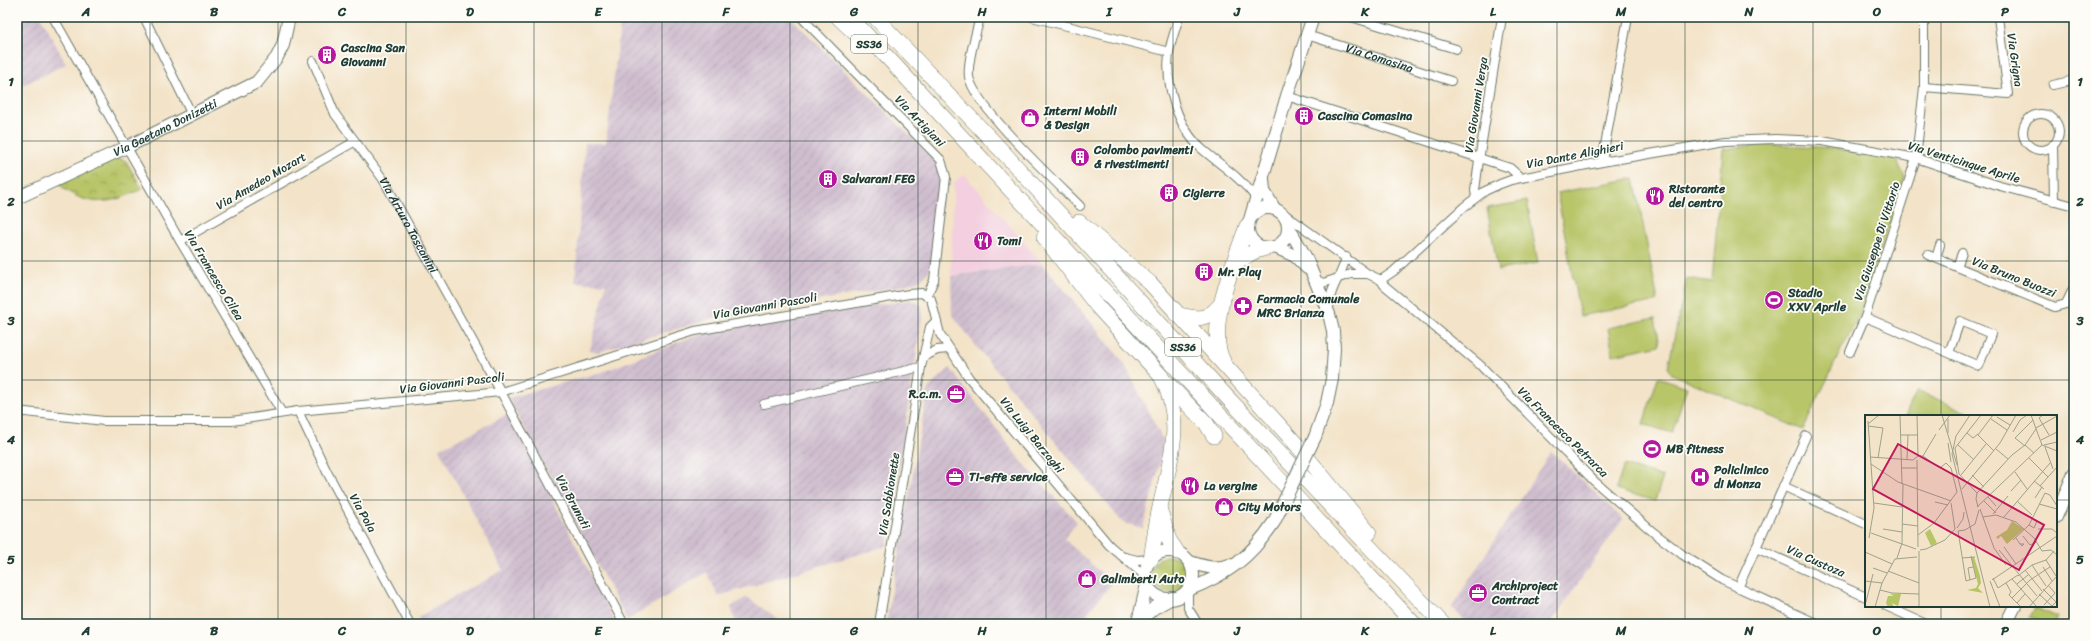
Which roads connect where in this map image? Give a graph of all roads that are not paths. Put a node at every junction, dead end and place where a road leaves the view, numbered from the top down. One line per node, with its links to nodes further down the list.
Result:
1 (53, 17): 33 (street, Via Francesco Cilea)
2 (144, 17): 29 (street)
3 (801, 17): 64 (street, Via Artigiani)
4 (838, 17): 23 (highway, SS36)
5 (850, 17): 23 (highway, SS36)
6 (875, 17): 22 (highway, SS36)
7 (883, 17): 22 (highway, SS36)
8 (980, 17): 45 (street)
9 (1032, 17): 20 (street)
10 (1179, 17): 20 (street)
11 (1313, 17): 18 (main road)
12 (1351, 17): 19 (street)
13 (1502, 17): 36 (street, Via Giovanni Verga)
14 (1628, 17): 37 (street)
15 (1924, 17): 27 (street, Via Giuseppe Di Vittorio)
16 (1998, 17): 27 (street, Via Grigna)
17 (288, 23): 29 (main road, Via Gaetano Donizetti)
18 (1307, 35): 25 (street, Via Comasina); 28 (main road)
19 (1456, 50)
20 (1169, 52): 43 (street)
21 (313, 61): 31 (street, Via Arturo Toscanini)
22 (924, 69): 34 (highway, SS36)
23 (900, 70): 40 (highway, SS36)
24 (2074, 80): 26 (street)
25 (1451, 81)
26 (2053, 85)
27 (1924, 87): 35 (street, Via Giuseppe Di Vittorio)
28 (1286, 96): 36 (street); 38 (main road)
29 (192, 115): 33 (main road, Via Gaetano Donizetti)
30 (1822, 141): 35 (street, Via Venticinque Aprile); 37 (street, Via Dante Alighieri)
31 (354, 142): 50 (street, Via Amedeo Mozart); 77 (street, Via Arturo Toscanini)
32 (2053, 145): 32 (street); 44 (street)
33 (127, 147): 42 (main road, Via Gaetano Donizetti); 50 (street, Via Francesco Cilea)
34 (1003, 152): 66 (highway); 96 (highway, SS36)
35 (1916, 158): 44 (street, Via Venticinque Aprile); 68 (street, Via Giuseppe Di Vittorio)
36 (1479, 160): 39 (street); 41 (street, Via Giovanni Verga)
37 (1602, 162): 39 (street, Via Dante Alighieri)
38 (1263, 176): 43 (main road); 47 (main road)
39 (1521, 178): 41 (street, Via Dante Alighieri)
40 (1010, 189): 76 (highway); 108 (highway, SS36)
41 (1476, 197): 62 (street, Via Dante Alighieri)
42 (17, 198)
43 (1257, 199): 48 (main road)
44 (2054, 201): 46 (street, Via Venticinque Aprile)
45 (1080, 206)
46 (2074, 206)
47 (1278, 211): 48 (main road); 49 (main road); 55 (street)
48 (1249, 221): 52 (main road); 58 (highway)
49 (1288, 226): 52 (main road); 60 (main road)
50 (180, 241): 81 (street, Via Francesco Cilea)
51 (1940, 245): 56 (street)
52 (1270, 248): 58 (highway); 60 (main road)
53 (1962, 253): 57 (street, Via Bruno Buozzi)
54 (1928, 255): 56 (street, Via Bruno Buozzi)
55 (1346, 257): 59 (street); 61 (street)
56 (1936, 258): 57 (street, Via Bruno Buozzi)
57 (1957, 267): 63 (street, Via Bruno Buozzi)
58 (1232, 270): 65 (highway)
59 (1368, 274): 61 (street); 62 (street)
60 (1312, 275): 61 (street); 67 (main road)
61 (1338, 278): 67 (street)
62 (1381, 280): 97 (street, Via Francesco Petrarca)
63 (2074, 287)
64 (927, 296): 69 (street); 77 (street, Via Giovanni Pascoli)
65 (1223, 301): 66 (highway); 75 (highway)
66 (1176, 314): 75 (highway)
67 (1329, 314): 92 (main road, bridge)
68 (1865, 317): 71 (street, Via Giuseppe Di Vittorio); 72 (street)
69 (936, 321): 70 (street, Via Luigi Barzaghi); 73 (street, Via Sabbionette)
70 (949, 349): 73 (street); 91 (street, Via Luigi Barzaghi)
71 (1850, 352)
72 (1949, 354): 72 (street)
73 (924, 357): 74 (street, Via Sabbionette)
74 (921, 367): 78 (street); 105 (street, Via Sabbionette)
75 (1226, 368): 96 (highway)
76 (1161, 376): 82 (highway); 86 (highway)
77 (501, 392): 80 (street, Via Giovanni Pascoli); 104 (street, Via Brunati)
78 (764, 404)
79 (17, 411): 81 (street, Via Giovanni Pascoli)
80 (298, 411): 81 (street, Via Giovanni Pascoli); 103 (street, Via Pola)
81 (282, 413)
82 (1214, 436)
83 (1806, 436): 85 (street)
84 (2074, 473): 87 (main road)
85 (1783, 486): 88 (street); 89 (street)
86 (1160, 509): 90 (highway); 93 (highway)
87 (2057, 515)
88 (1865, 524)
89 (1756, 548): 97 (street); 99 (street, Via Custoza)
90 (1177, 552): 93 (main road); 94 (main road)
91 (1120, 555): 93 (street); 95 (street, Via Luigi Barzaghi)
92 (1246, 557): 94 (main road); 98 (main road)
93 (1151, 559): 95 (main road)
94 (1190, 562): 98 (main road)
95 (1146, 580): 100 (main road); 106 (main road)
96 (1406, 584): 109 (highway, SS36)
97 (1738, 588): 110 (street, Via Francesco Petrarca)
98 (1188, 590): 100 (main road); 107 (street)
99 (1865, 597)
100 (1172, 598): 106 (main road)
101 (1888, 607): 111 (street)
102 (2014, 607): 112 (main road)
103 (410, 624)
104 (624, 624)
105 (880, 624)
106 (1137, 624)
107 (1198, 624)
108 (1414, 624)
109 (1443, 624)
110 (1818, 624)
111 (1926, 624)
112 (2006, 624)

